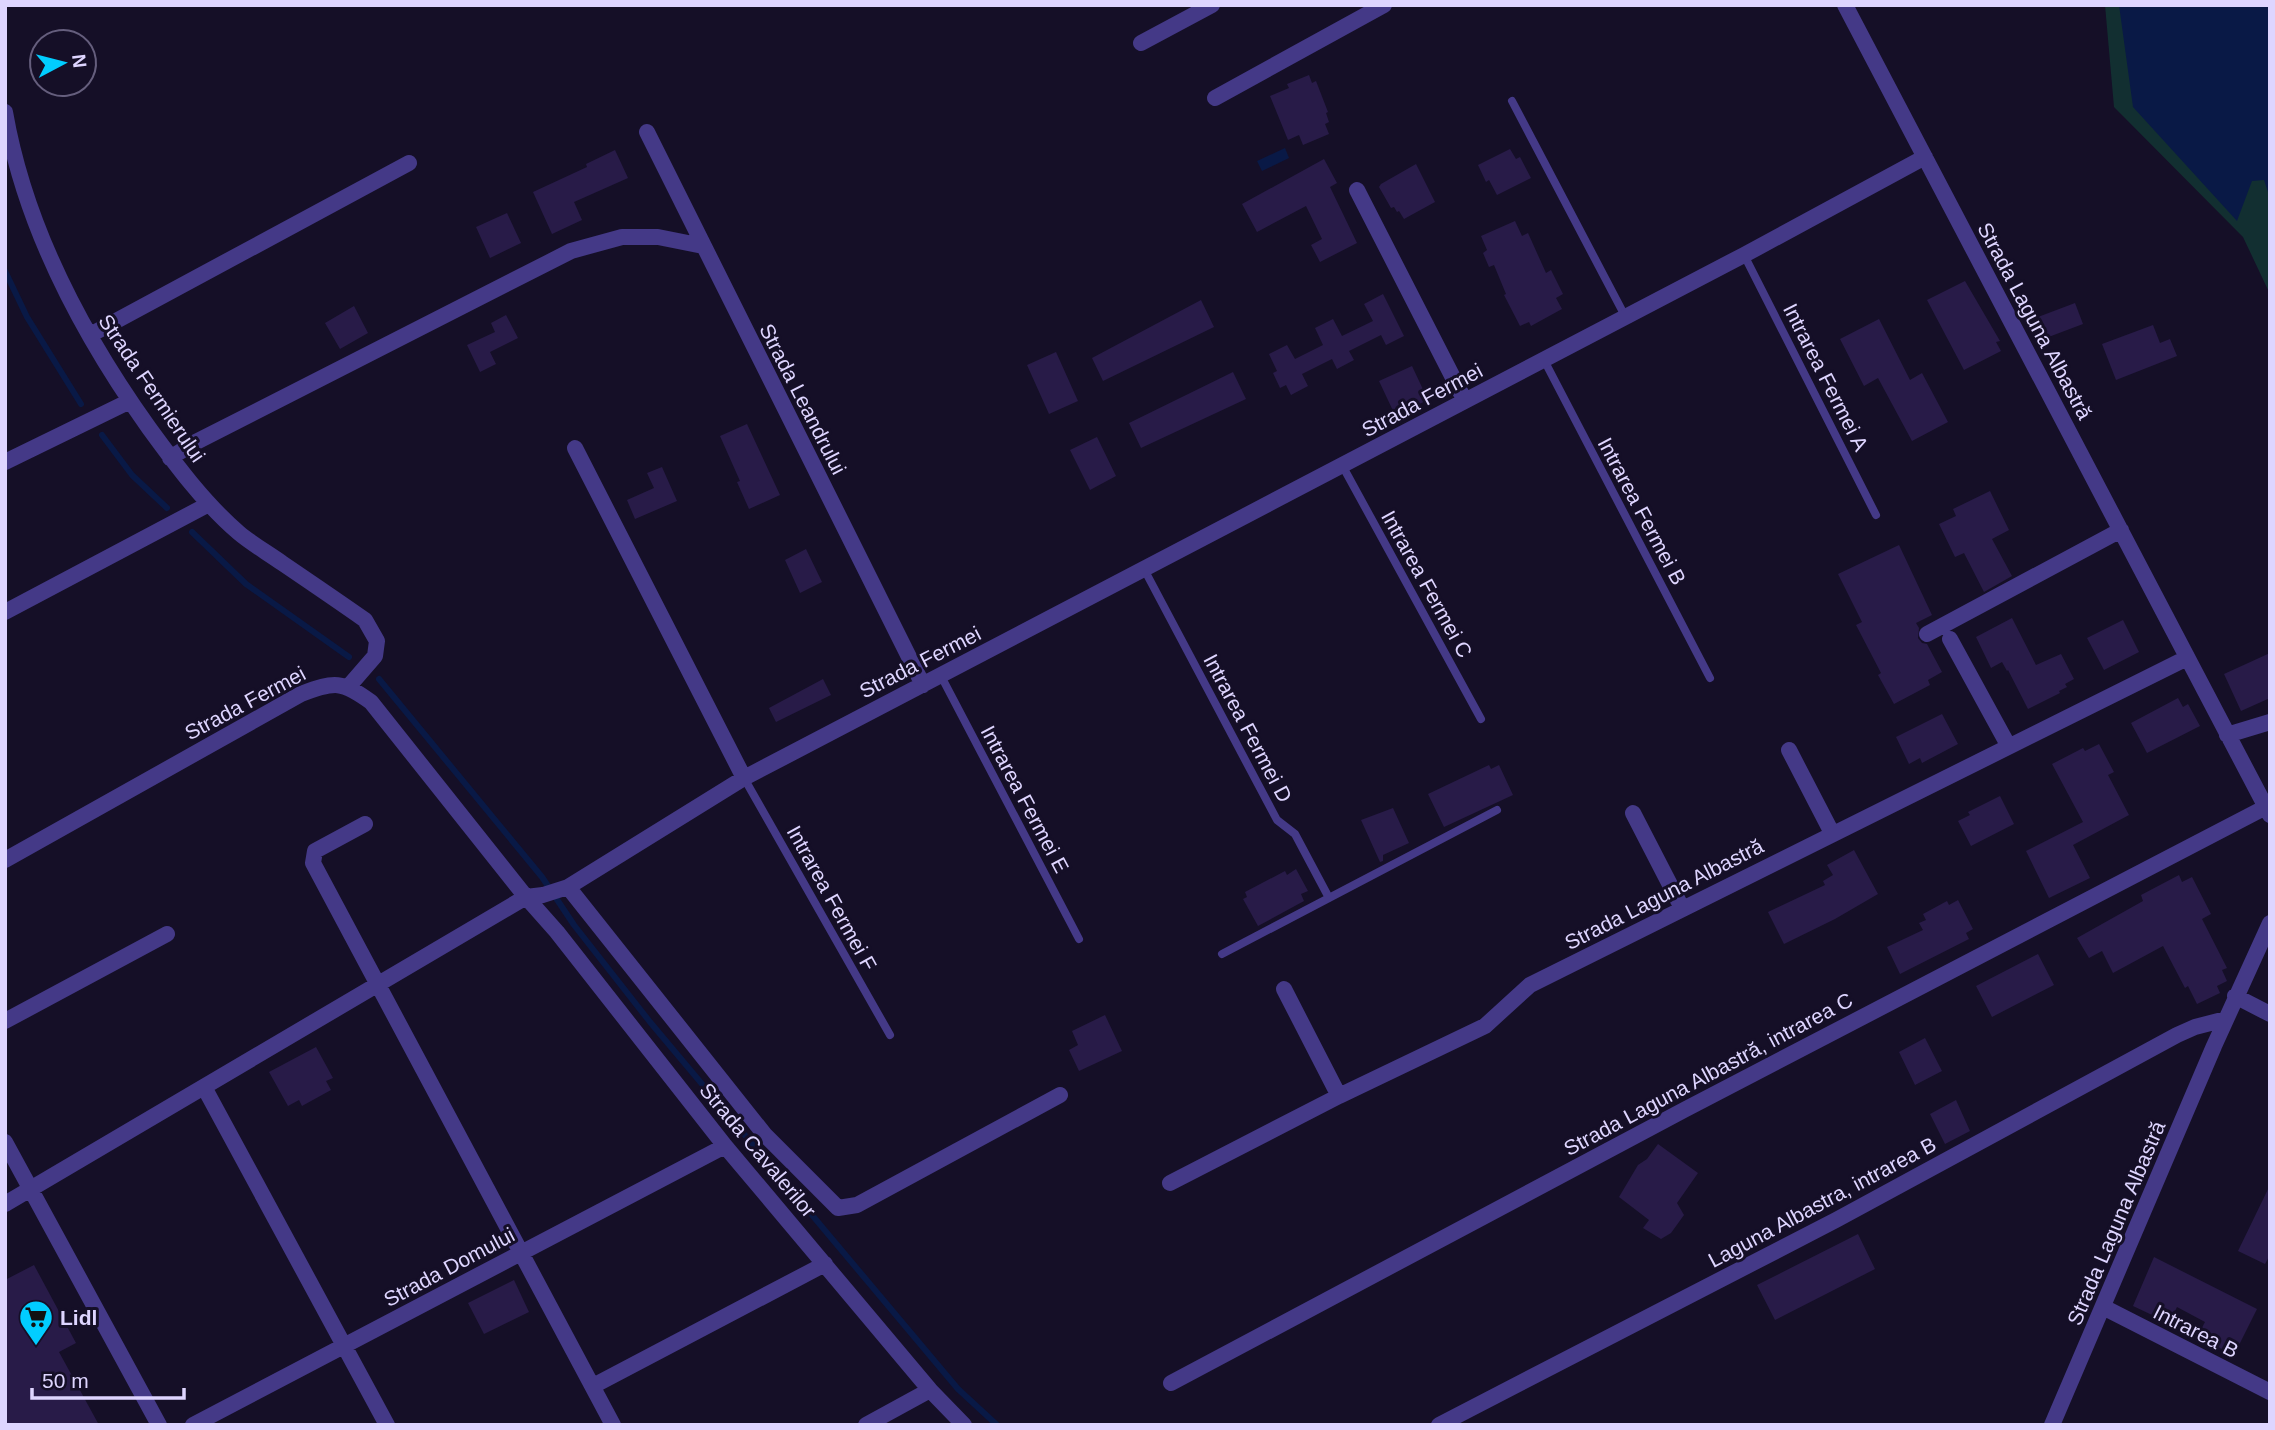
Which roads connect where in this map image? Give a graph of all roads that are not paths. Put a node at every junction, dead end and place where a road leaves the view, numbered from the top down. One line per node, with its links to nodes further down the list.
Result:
1 (1212, 5): 4 (street)
2 (1384, 5): 5 (street)
3 (1844, 5): 9 (street, Strada Laguna Albastră)
4 (1141, 43)
5 (1215, 98)
6 (1512, 101): 14 (lane)
7 (5, 112): 15 (street, Strada Fermierului)
8 (647, 132): 12 (street, Strada Leandrului)
9 (1925, 157): 13 (street, Strada Fermei); 25 (street, Strada Laguna Albastră)
10 (409, 163): 15 (street)
11 (1357, 191): 18 (street)
12 (703, 246): 20 (street); 33 (street, Strada Leandrului)
13 (1744, 255): 14 (street, Strada Fermei); 24 (lane, Intrarea Fermei A)
14 (1625, 316): 16 (street, Strada Fermei)
15 (90, 335): 17 (street, Strada Fermierului)
16 (1544, 360): 18 (street, Strada Fermei); 32 (lane, Intrarea Fermei B)
17 (130, 401): 20 (street, Strada Fermierului); 21 (street)
18 (1465, 401): 22 (street, Strada Fermei)
19 (575, 449): 40 (street)
20 (170, 458): 23 (street, Strada Fermierului)
21 (5, 463)
22 (1342, 465): 26 (street, Strada Fermei); 35 (lane, Intrarea Fermei C)
23 (209, 504): 27 (street); 34 (street, Strada Fermierului)
24 (1876, 515)
25 (2121, 530): 28 (street); 30 (street, Strada Laguna Albastră)
26 (1144, 569): 31 (street, Strada Fermei); 48 (lane, Intrarea Fermei D)
27 (5, 612)
28 (1927, 634)
29 (1950, 639): 38 (street)
30 (2187, 658): 37 (street, Strada Laguna Albastră); 38 (street, Strada Laguna Albastră)
31 (941, 676): 33 (street, Strada Fermei); 53 (lane, Intrarea Fermei E)
32 (1710, 678)
33 (923, 685): 40 (street, Strada Fermei)
34 (349, 686): 46 (street, Strada Fermei); 49 (street)
35 (1481, 719)
36 (2270, 722): 37 (street)
37 (2227, 735): 42 (street, Strada Laguna Albastră)
38 (2008, 745): 45 (street, Strada Laguna Albastră)
39 (1788, 750): 45 (street)
40 (744, 778): 47 (street, Strada Fermei); 61 (lane, Intrarea Fermei F)
41 (1497, 810): 48 (lane)
42 (2268, 811): 74 (street, Strada Laguna Albastră, intrarea C)
43 (1633, 813): 50 (street)
44 (365, 824): 55 (street)
45 (1832, 832): 50 (street, Strada Laguna Albastră)
46 (5, 860)
47 (568, 887): 49 (street, Strada Fermei); 63 (street)
48 (1328, 896): 54 (lane)
49 (526, 897): 55 (street); 66 (street, Strada Cavalerilor)
50 (1682, 908): 64 (street, Strada Laguna Albastră)
51 (2270, 923): 57 (street, Strada Laguna Albastră)
52 (167, 934): 60 (street)
53 (1079, 939)
54 (1222, 954)
55 (378, 984): 62 (street); 70 (street)
56 (1284, 989): 64 (street)
57 (2235, 996): 58 (street); 59 (street, Strada Laguna Albastră)
58 (2270, 1014)
59 (2226, 1019): 72 (street, Strada Laguna Albastră); 84 (street, Laguna Albastra, intrarea B)
60 (5, 1021)
61 (890, 1035)
62 (204, 1087): 68 (street); 73 (street)
63 (1059, 1095)
64 (1339, 1096): 67 (street, Strada Laguna Albastră)
65 (5, 1142): 68 (street)
66 (725, 1146): 70 (street, Strada Domului); 71 (street, Strada Cavalerilor)
67 (1170, 1182)
68 (30, 1189): 69 (street); 78 (street)
69 (5, 1204)
70 (522, 1253): 73 (street, Strada Domului); 75 (street)
71 (825, 1264): 75 (street); 76 (street, Strada Cavalerilor)
72 (2103, 1307): 77 (street, Intrarea B); 85 (street, Strada Laguna Albastră)
73 (345, 1346): 79 (street, Strada Domului); 80 (street)
74 (1171, 1383)
75 (593, 1386): 81 (street)
76 (930, 1390): 82 (street); 83 (street, Strada Cavalerilor)
77 (2270, 1392)
78 (159, 1425)
79 (193, 1425)
80 (387, 1425)
81 (613, 1425)
82 (866, 1425)
83 (964, 1425)
84 (1439, 1425)
85 (2052, 1425)

